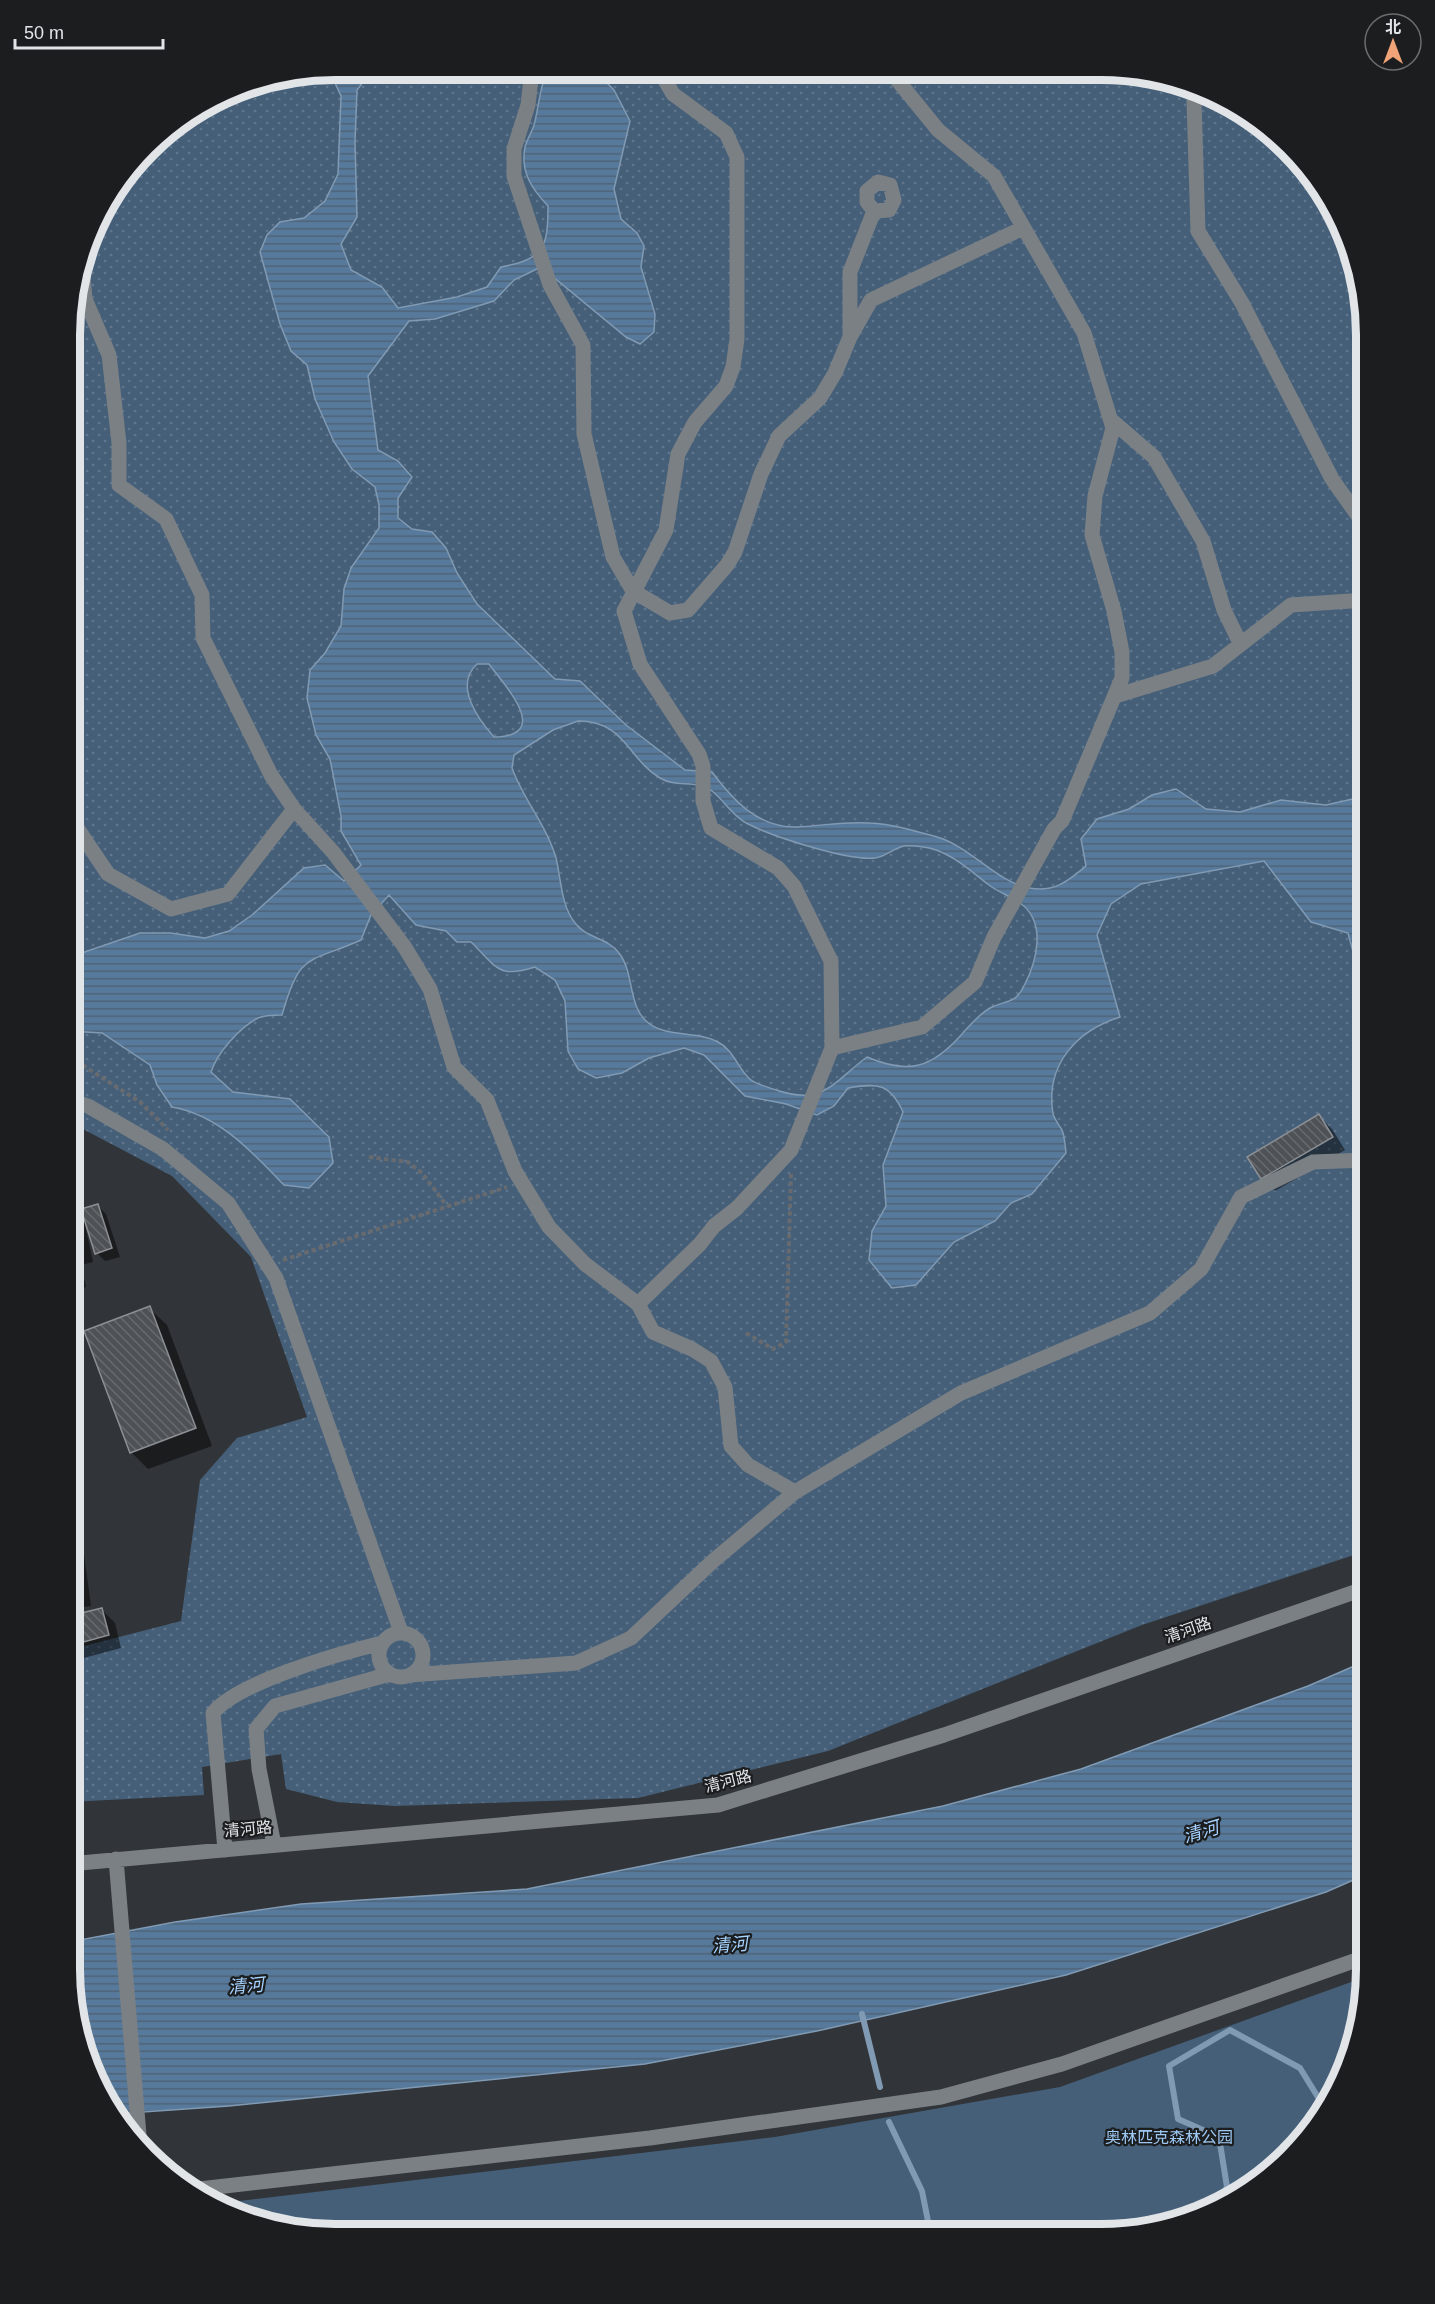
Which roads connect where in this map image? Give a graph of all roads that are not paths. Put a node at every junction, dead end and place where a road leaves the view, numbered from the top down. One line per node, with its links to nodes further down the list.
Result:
1 (531, 80): 11 (street)
2 (664, 80): 11 (street)
3 (897, 80): 6 (street)
4 (1195, 98): 10 (street)
5 (874, 211): 8 (street)
6 (1023, 228): 8 (street); 9 (street)
7 (84, 284): 15 (street)
8 (850, 337): 11 (street)
9 (1110, 419): 13 (street); 14 (street)
10 (1356, 513)
11 (633, 591): 17 (street)
12 (1356, 601): 13 (street)
13 (1240, 643): 14 (street)
14 (1115, 696): 17 (street)
15 (294, 809): 16 (street); 20 (street)
16 (80, 833)
17 (832, 1048): 20 (street)
18 (80, 1103): 23 (street)
19 (1356, 1160): 21 (street)
20 (638, 1304): 21 (street)
21 (795, 1492): 26 (street)
22 (1356, 1591): 27 (street, 清河路)
23 (401, 1632): 24 (street); 26 (street)
24 (382, 1643): 25 (street); 28 (street)
25 (390, 1674): 26 (street); 27 (street)
26 (410, 1676)
27 (274, 1845): 28 (street, 清河路)
28 (225, 1850): 29 (street, 清河路)
29 (117, 1859): 30 (street, 清河路); 32 (street)
30 (80, 1863)
31 (1356, 1960): 33 (street)
32 (139, 2133)
33 (204, 2188)

